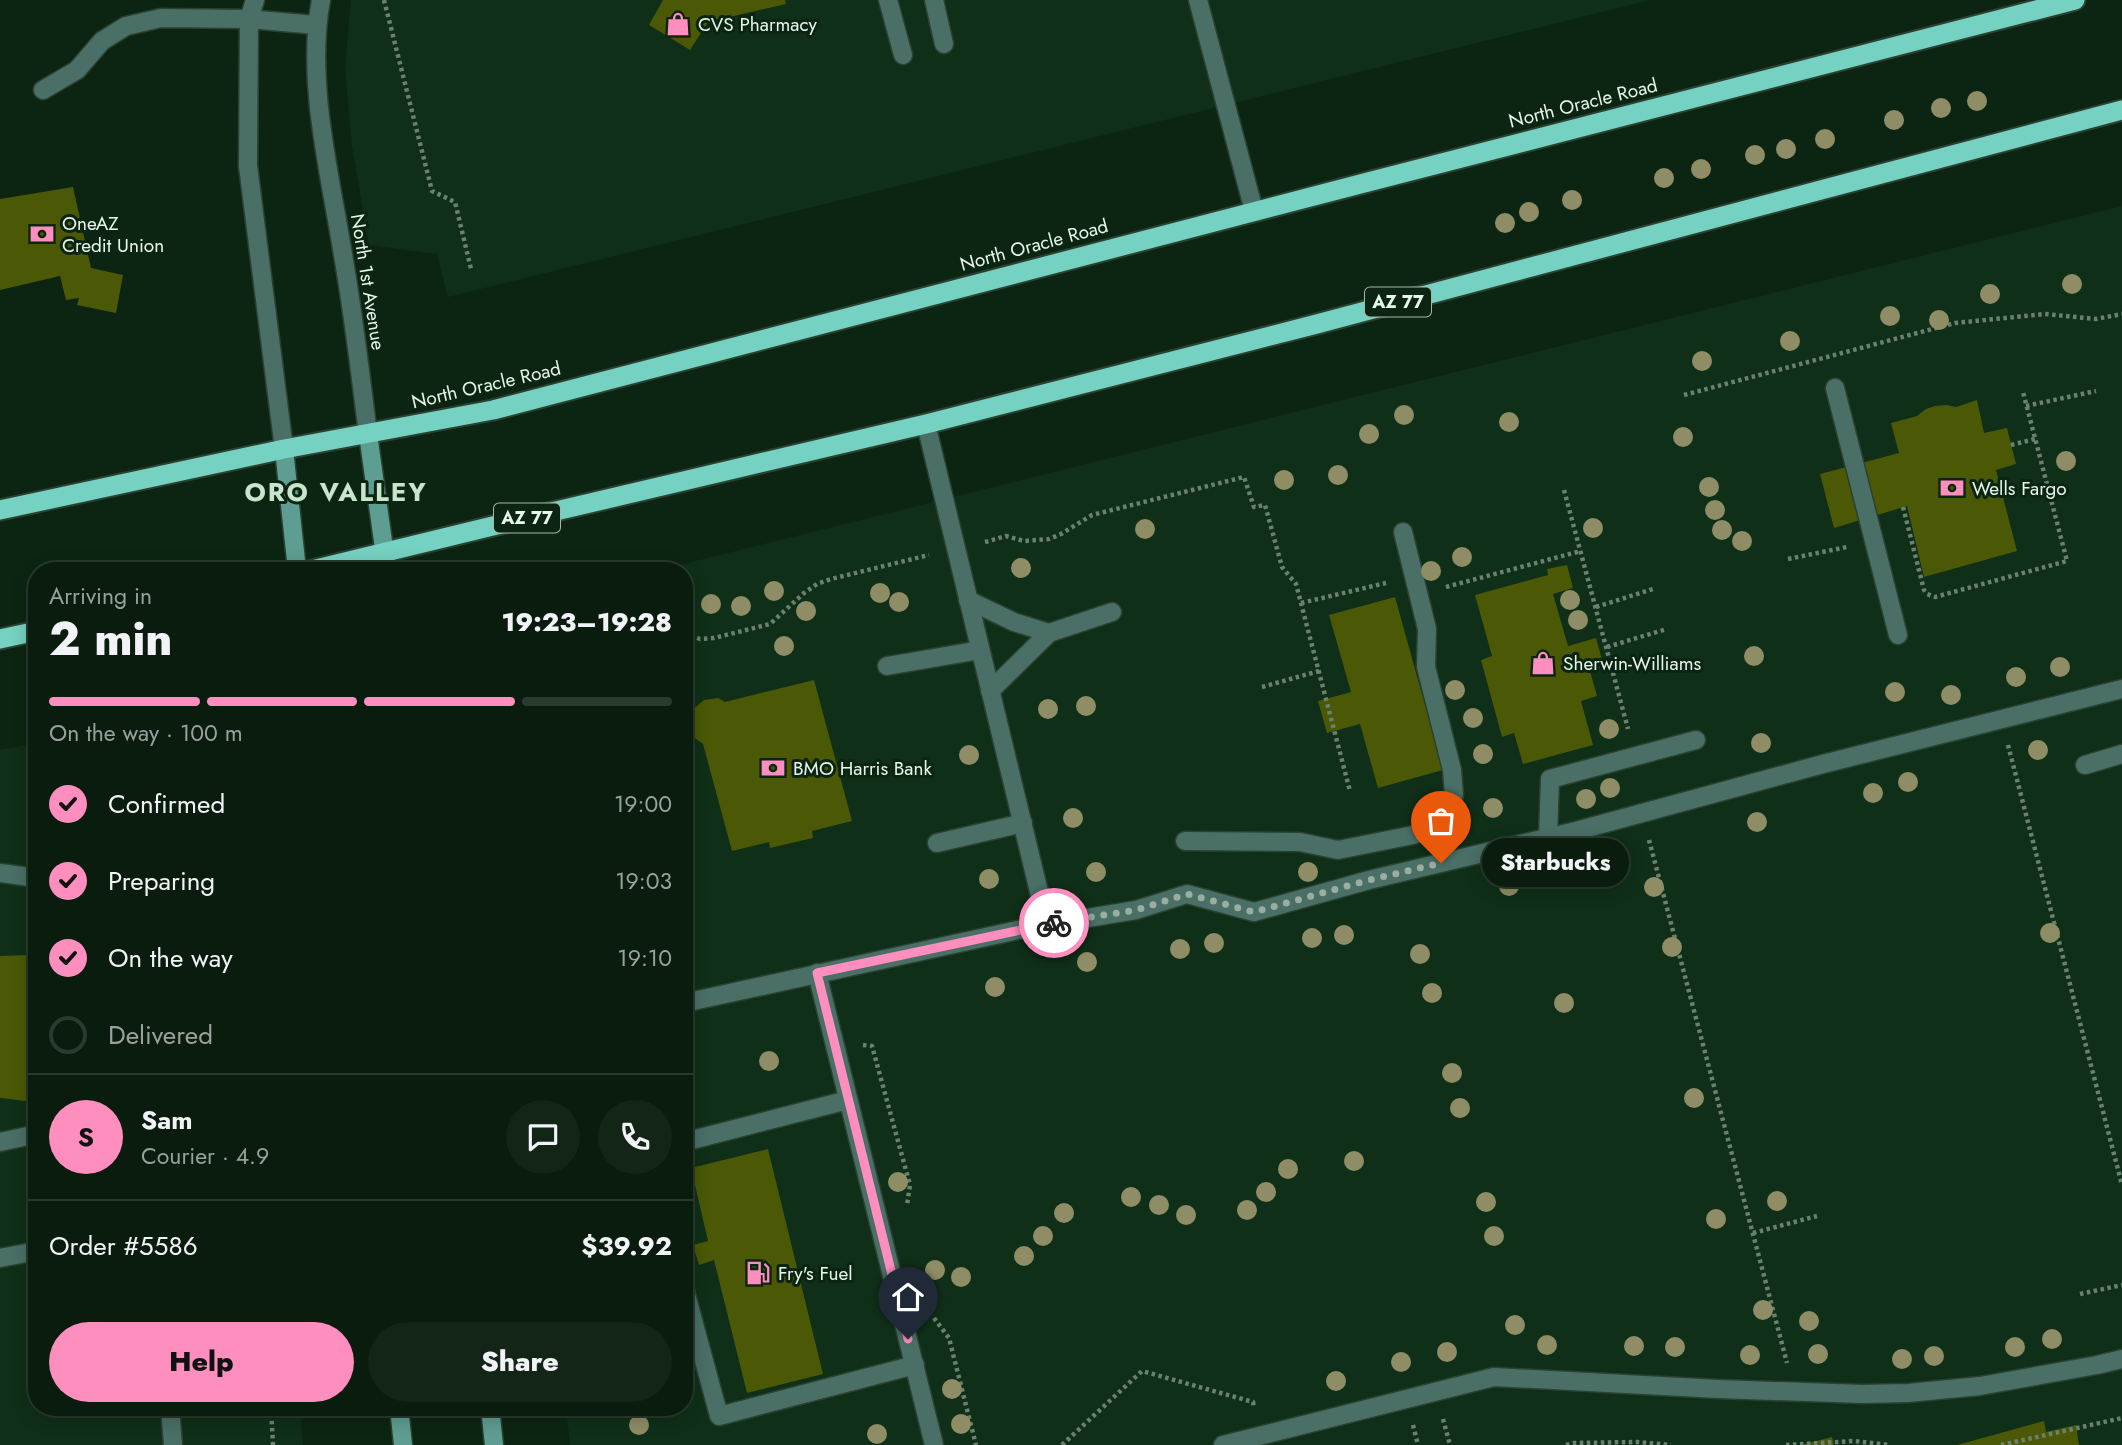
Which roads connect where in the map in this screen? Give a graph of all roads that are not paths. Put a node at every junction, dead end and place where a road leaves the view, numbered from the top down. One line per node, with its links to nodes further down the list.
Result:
1 (255, 0): 7 (street)
2 (321, 0): 8 (street, North 1st Avenue)
3 (888, 0): 10 (street)
4 (934, 0): 9 (street)
5 (1198, 0): 13 (street)
6 (2074, 0): 13 (highway, North Oracle Road)
7 (249, 19): 8 (street); 11 (street); 17 (street)
8 (316, 25): 16 (street, North 1st Avenue)
9 (944, 44)
10 (903, 55)
11 (43, 90)
12 (2122, 110): 15 (highway, AZ 77)
13 (1254, 211): 16 (highway, North Oracle Road)
14 (1835, 388): 26 (street)
15 (926, 424): 20 (highway, AZ 77); 22 (street)
16 (368, 434): 17 (highway, North Oracle Road); 20 (main road, North 1st Avenue)
17 (284, 449): 18 (highway, North Oracle Road); 21 (main road)
18 (0, 510)
19 (1403, 532): 37 (street)
20 (386, 561)
21 (296, 562)
22 (968, 600): 25 (street); 28 (street)
23 (1112, 612): 25 (street)
24 (28, 633): 27 (highway)
25 (1049, 633): 31 (street)
26 (1898, 635)
27 (0, 639)
28 (979, 650): 29 (street); 31 (street)
29 (887, 666)
30 (2122, 689): 36 (street)
31 (990, 691): 35 (street)
32 (1696, 740): 36 (street)
33 (2122, 754): 34 (street)
34 (2085, 765)
35 (1023, 823): 38 (street); 41 (street)
36 (1548, 837): 41 (street)
37 (1185, 841)
38 (937, 843)
39 (0, 873): 40 (street)
40 (28, 877)
41 (1047, 925): 42 (street)
42 (817, 973): 43 (street); 44 (street)
43 (693, 1001)
44 (848, 1100): 46 (street); 52 (street)
45 (28, 1136): 47 (street)
46 (693, 1140)
47 (0, 1142)
48 (28, 1253): 49 (street)
49 (0, 1258)
50 (693, 1320): 52 (street)
51 (2122, 1359): 60 (street)
52 (915, 1366): 59 (street)
53 (171, 1416): 56 (street)
54 (400, 1416): 57 (main road)
55 (491, 1416): 58 (main road)
56 (173, 1445)
57 (403, 1445)
58 (494, 1445)
59 (934, 1445)
60 (1223, 1445)

